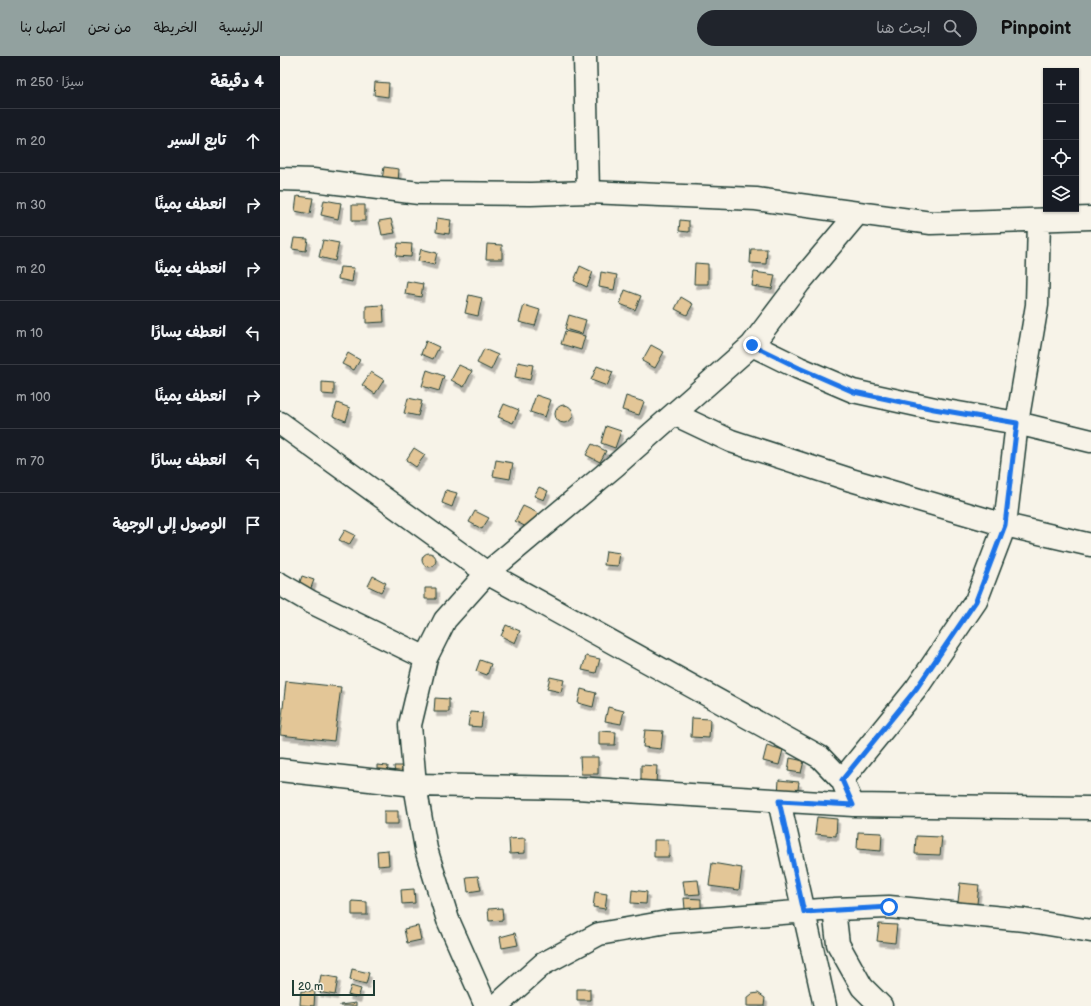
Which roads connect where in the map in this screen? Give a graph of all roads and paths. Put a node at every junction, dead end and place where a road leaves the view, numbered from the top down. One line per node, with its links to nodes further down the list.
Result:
1 (585, 56): 3 (street)
2 (280, 179): 3 (street)
3 (588, 192): 4 (street)
4 (857, 214): 6 (street); 7 (street)
5 (1091, 218): 6 (street)
6 (1039, 220): 10 (street)
7 (752, 345): 8 (street); 10 (street)
8 (674, 414): 12 (street); 14 (street)
9 (280, 423): 14 (street)
10 (1017, 423): 11 (street); 12 (street)
11 (1091, 441)
12 (1005, 525): 13 (street); 18 (street)
13 (1091, 545)
14 (487, 573): 16 (street); 18 (street)
15 (280, 584): 16 (street)
16 (426, 658): 19 (street)
17 (280, 770): 19 (street)
18 (842, 780): 21 (street)
19 (415, 785): 20 (street); 26 (street)
20 (779, 801): 21 (street); 24 (street)
21 (853, 805): 22 (street)
22 (1091, 808)
23 (834, 909): 24 (street); 25 (street); 29 (street)
24 (804, 912): 27 (street); 28 (street)
25 (1091, 931)
26 (486, 1006)
27 (496, 1006)
28 (825, 1006)
29 (881, 1006)

